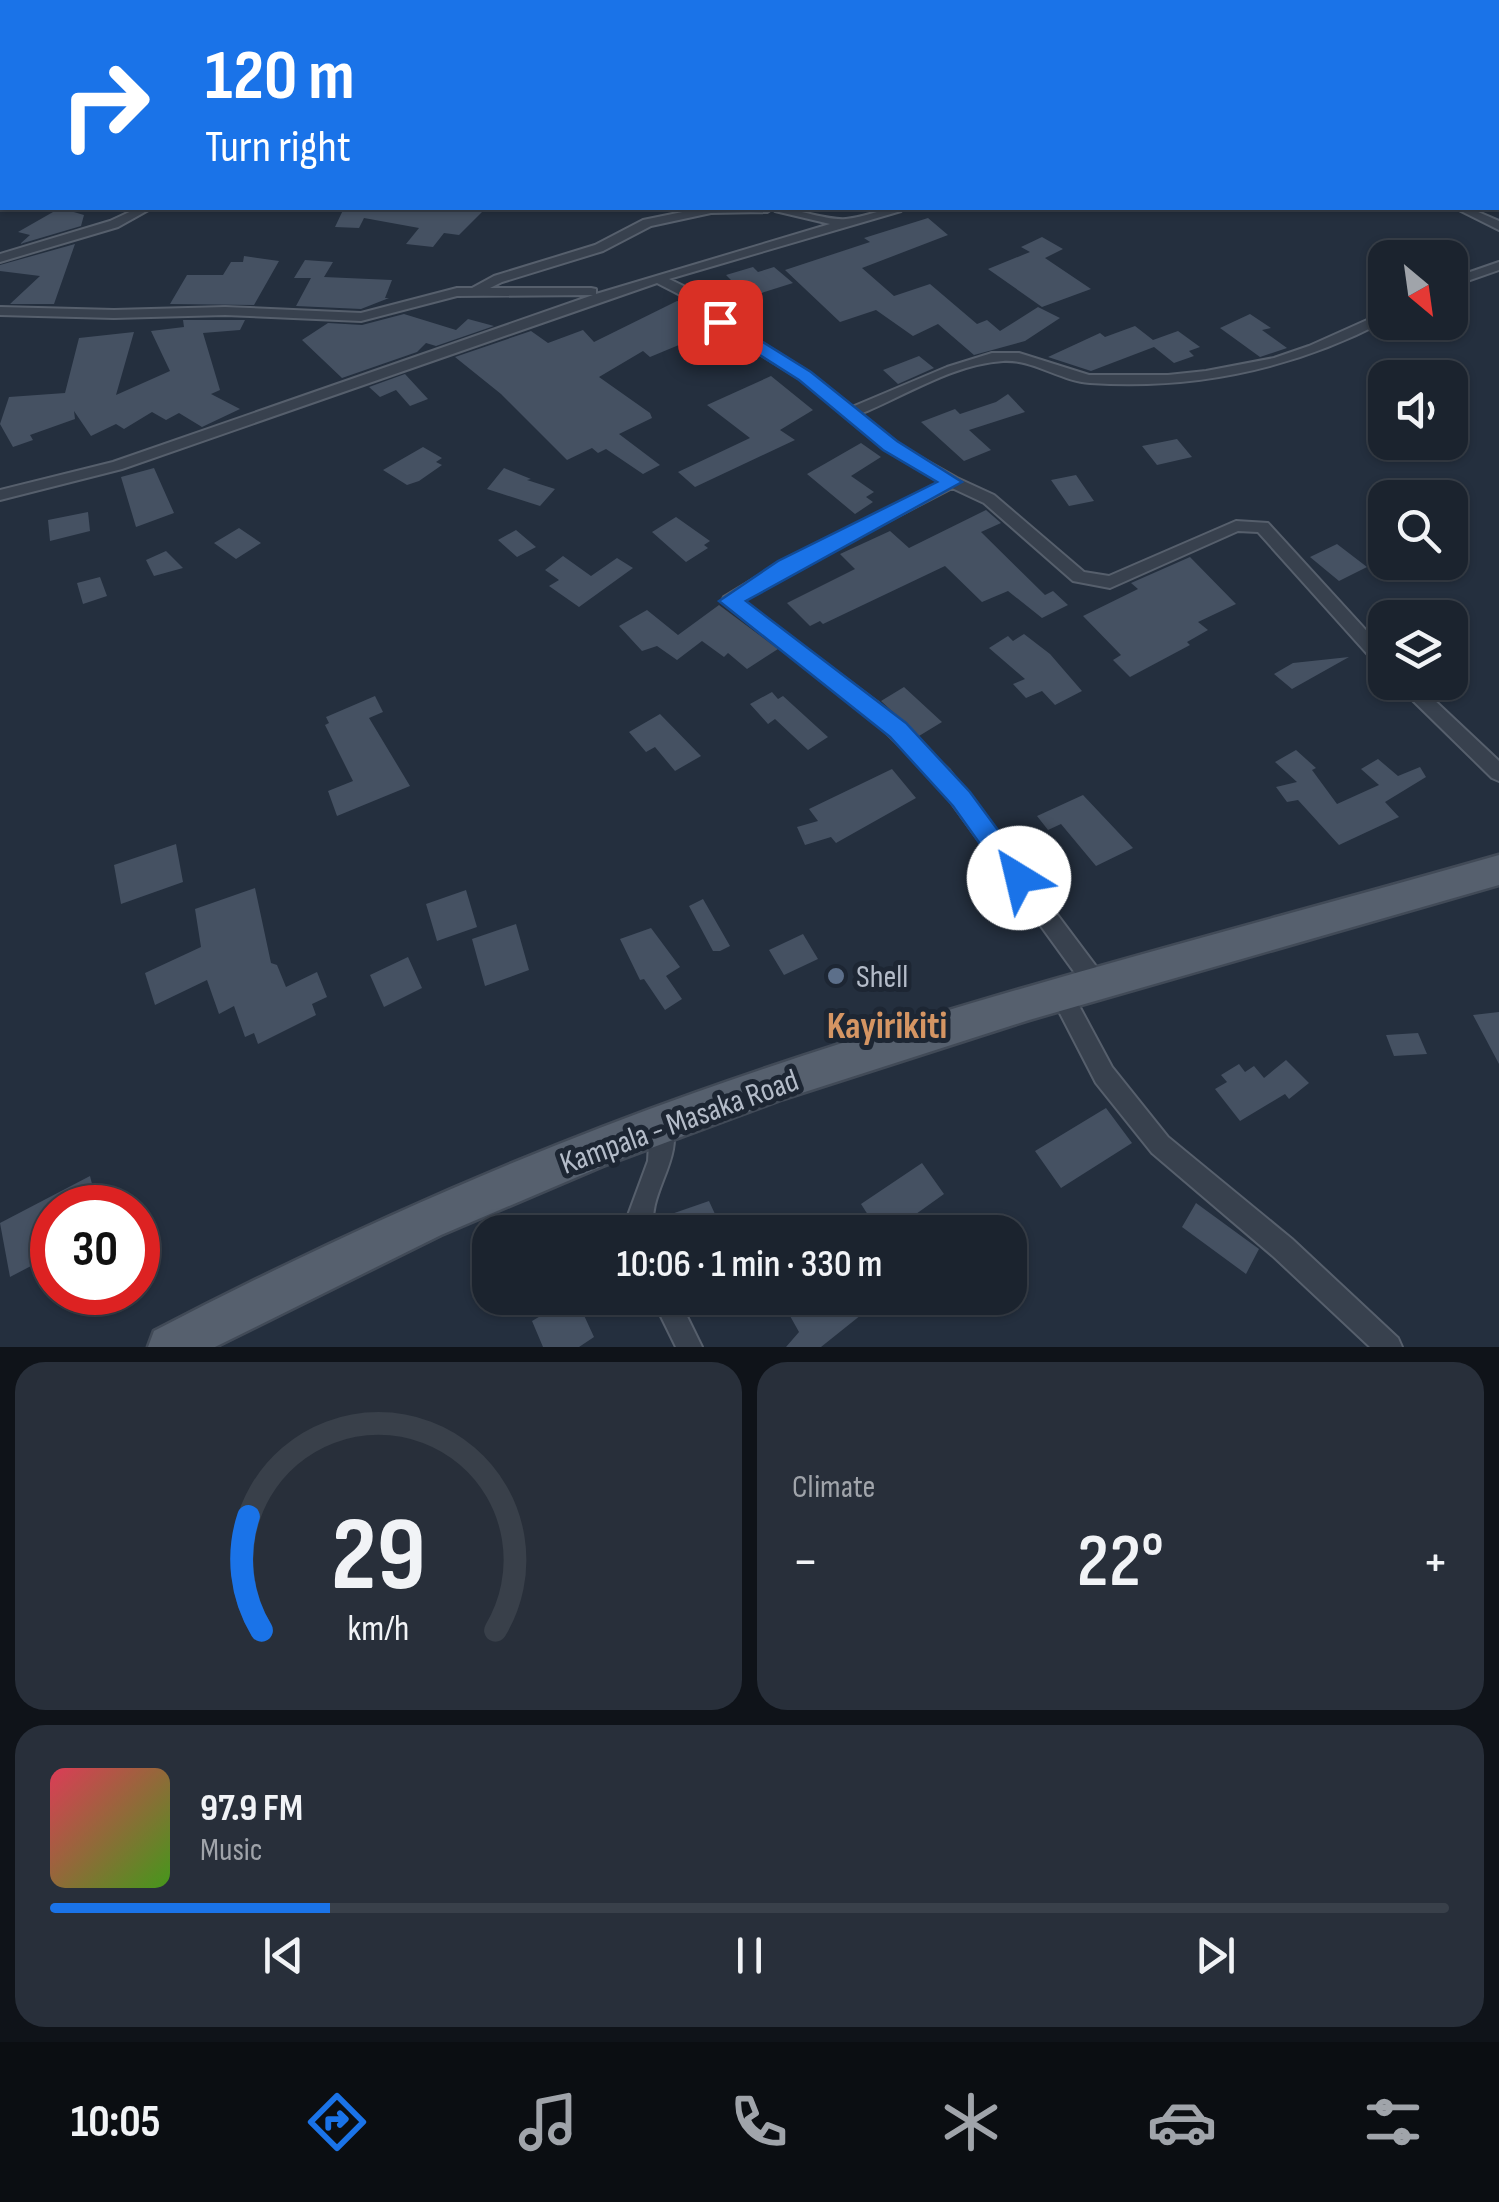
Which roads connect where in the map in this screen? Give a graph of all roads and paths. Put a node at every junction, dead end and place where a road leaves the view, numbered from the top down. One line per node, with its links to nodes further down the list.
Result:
1 (142, 210): 8 (street)
2 (706, 210): 13 (street)
3 (788, 210): 6 (street)
4 (890, 210): 6 (street)
5 (1465, 210): 7 (street)
6 (843, 223): 11 (street)
7 (1499, 226)
8 (0, 258)
9 (1499, 266): 10 (street)
10 (1468, 276)
11 (658, 278): 12 (street); 16 (street)
12 (635, 285): 13 (street); 18 (street)
13 (472, 292): 14 (street)
14 (0, 311)
15 (1368, 324): 16 (street)
16 (850, 413): 17 (street)
17 (952, 482): 19 (street); 23 (street)
18 (0, 496)
19 (1368, 643)
20 (1422, 700): 21 (street)
21 (1499, 773)
22 (1499, 870): 23 (main road, Kampala - Masaka Road)
23 (1078, 989): 24 (main road, Kampala - Masaka Road); 29 (street)
24 (662, 1126): 25 (street); 27 (main road, Kampala - Masaka Road)
25 (640, 1215)
26 (673, 1315): 28 (street)
27 (170, 1347)
28 (689, 1347)
29 (1389, 1347)

